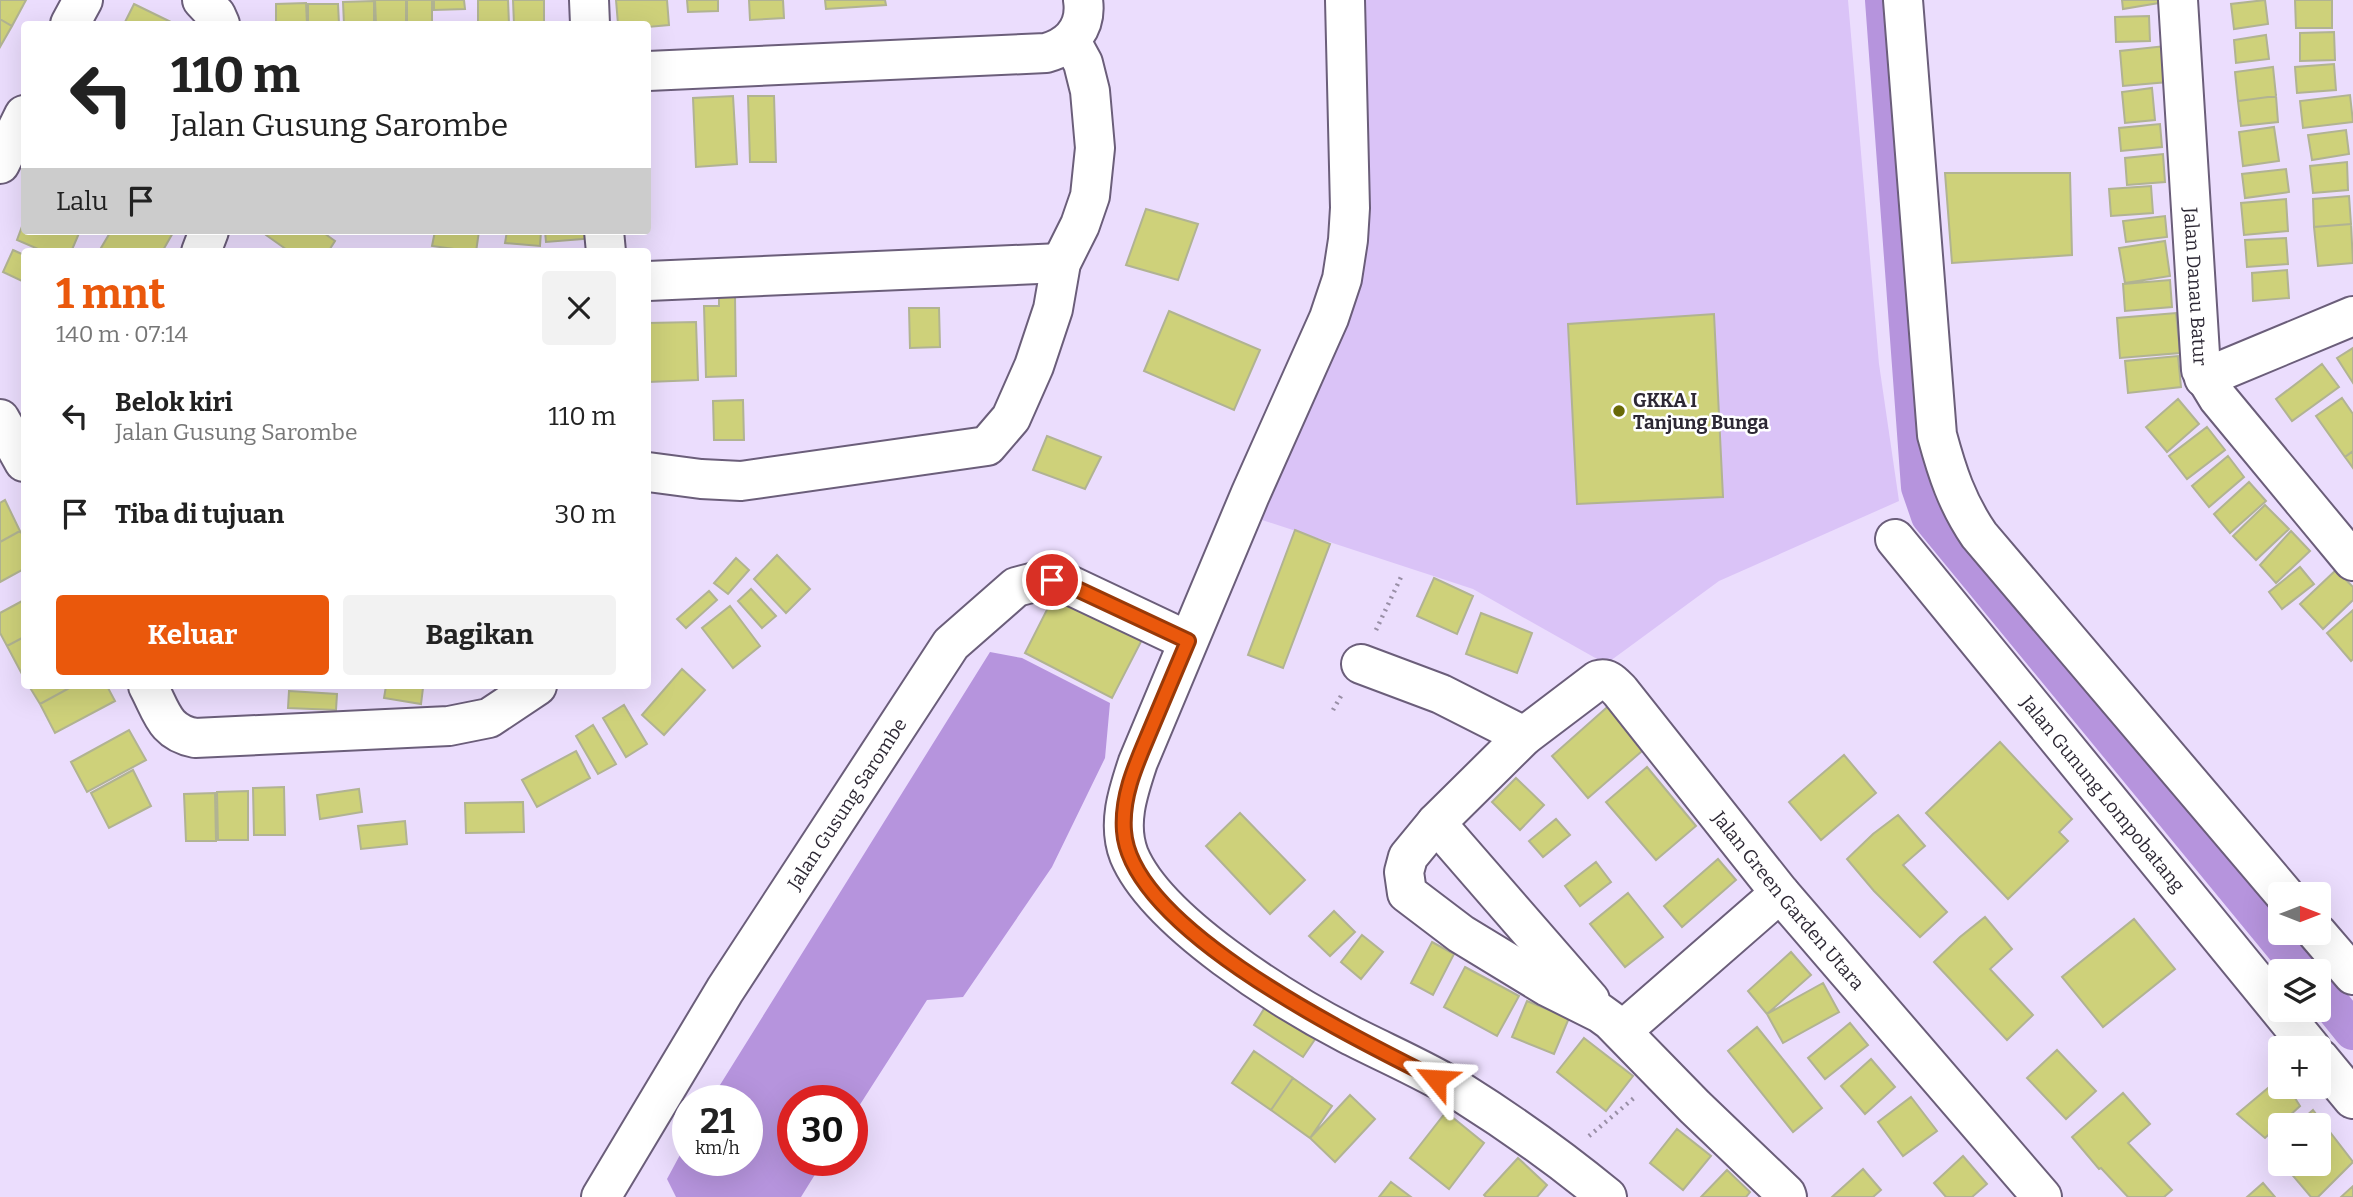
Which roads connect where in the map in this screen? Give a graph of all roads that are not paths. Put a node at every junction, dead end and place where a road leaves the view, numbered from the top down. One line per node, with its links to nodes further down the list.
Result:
1 (83, 0): 8 (street)
2 (202, 0): 9 (street)
3 (589, 0): 10 (street)
4 (1083, 0): 11 (street)
5 (1345, 0): 24 (street)
6 (1903, 0): 30 (street)
7 (2178, 0): 18 (street, Jalan Danau Batur)
8 (72, 21)
9 (219, 21)
10 (590, 21)
11 (1071, 41): 12 (street); 15 (street)
12 (651, 71)
13 (21, 121): 14 (street)
14 (0, 164)
15 (1060, 263): 16 (street); 21 (street)
16 (651, 281)
17 (2353, 316): 18 (street)
18 (2204, 378): 23 (street, Jalan Danau Batur)
19 (0, 419): 20 (street)
20 (21, 457)
21 (651, 472)
22 (1895, 539): 35 (street, Jalan Gunung Lompobatang)
23 (2353, 561)
24 (1188, 641): 38 (street, Jalan Gusung Sarombe); 39 (street)
25 (1361, 664): 28 (street)
26 (150, 689): 27 (street)
27 (532, 689)
28 (1520, 741): 29 (street); 31 (street, Jalan Green Garden Utara)
29 (1436, 823): 34 (street); 34 (street)
30 (2274, 882)
31 (1780, 893): 34 (street); 41 (street, Jalan Green Garden Utara)
32 (2327, 945): 33 (street)
33 (2353, 975)
34 (1612, 1021): 40 (street)
35 (2301, 1036)
36 (2331, 1073): 37 (street)
37 (2353, 1100)
38 (601, 1197)
39 (1607, 1197)
40 (1787, 1197)
41 (2042, 1197)

